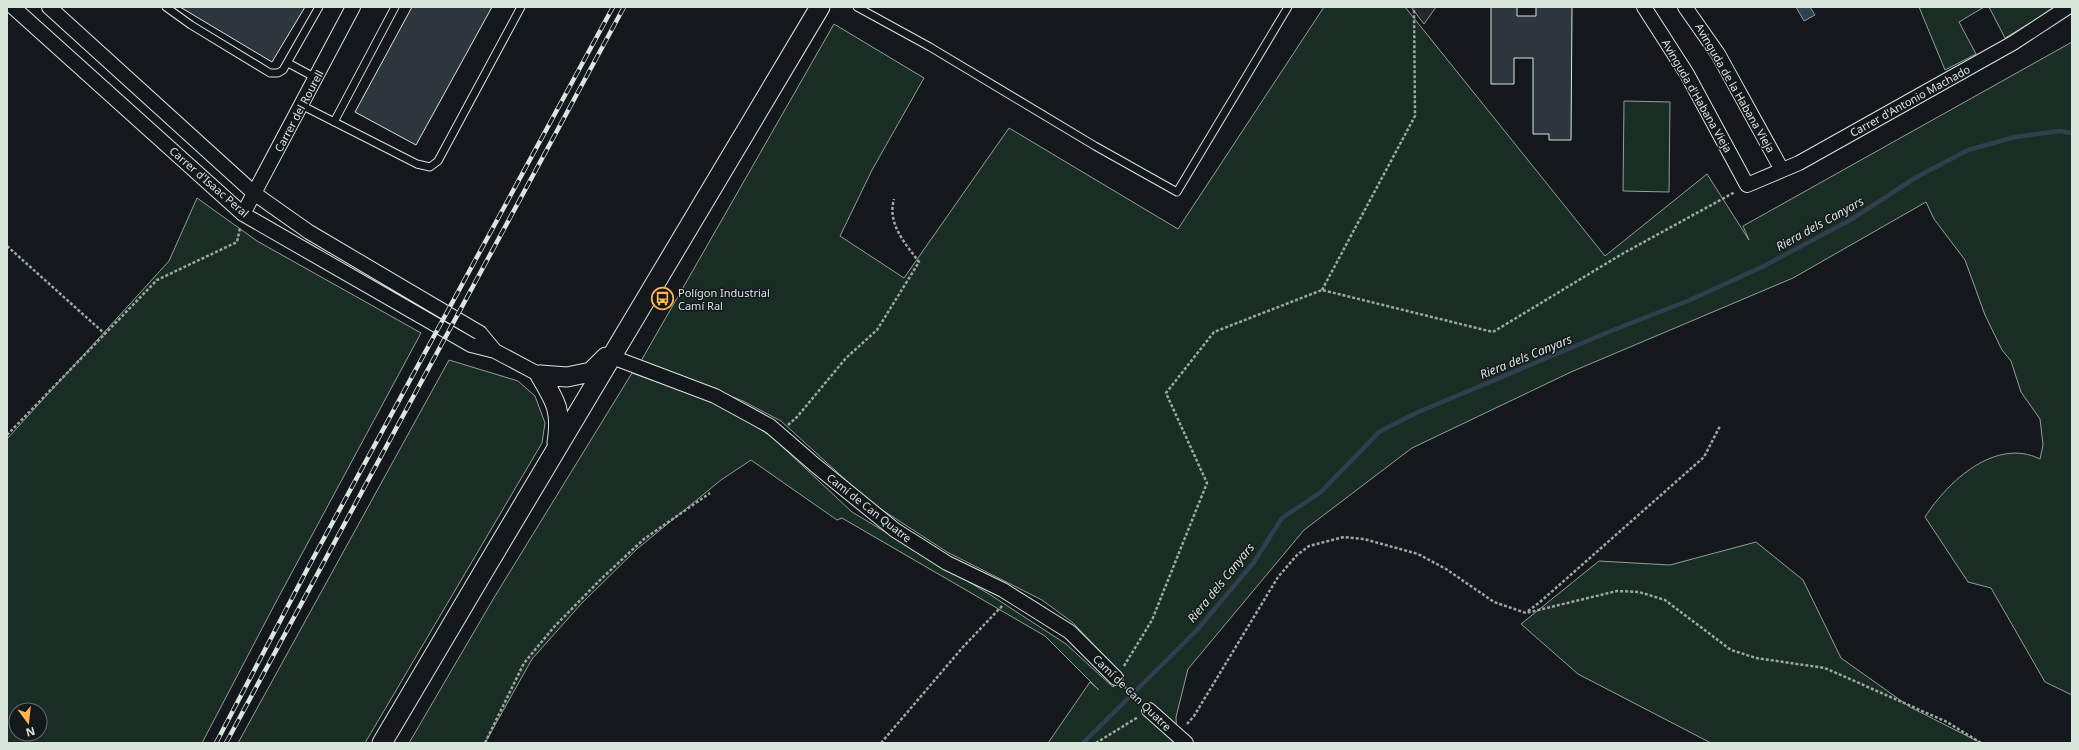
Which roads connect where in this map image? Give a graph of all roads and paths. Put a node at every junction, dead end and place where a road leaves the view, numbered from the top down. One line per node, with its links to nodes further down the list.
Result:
1 (13, 7): 23 (street, Carrer d'Isaac Peral)
2 (49, 7): 21 (street, Carrer d'Isaac Peral)
3 (166, 7): 15 (lane)
4 (319, 7): 15 (lane)
5 (395, 7): 18 (lane)
6 (520, 7): 18 (lane)
7 (820, 7): 28 (street)
8 (857, 7): 9 (lane)
9 (1288, 7)
10 (1414, 7): 25 (path)
11 (1644, 7): 20 (street, Avinguda d'Habana Vieja)
12 (1685, 7): 19 (street, Avinguda de la Habana Vieja)
13 (2068, 7): 19 (street, Carrer d'Antonio Machado)
14 (349, 8): 16 (street, Carrer del Rourell)
15 (288, 63): 16 (lane)
16 (316, 78): 17 (street, Carrer del Rourell)
17 (302, 105): 18 (lane); 21 (street, Carrer del Rourell)
18 (334, 122)
19 (1782, 170): 20 (street, Carrer d'Antonio Machado)
20 (1747, 185): 25 (path)
21 (255, 194): 23 (street, Carrer del Rourell); 27 (street, Carrer d'Isaac Peral)
22 (894, 199): 31 (path)
23 (243, 214): 26 (path); 27 (street, Carrer d'Isaac Peral)
24 (7, 246): 26 (path)
25 (1322, 290): 37 (path)
26 (105, 334): 32 (path)
27 (495, 351): 29 (street, Carrer d'Isaac Peral)
28 (615, 351): 29 (street); 31 (street, Camí de Can Quatre); 33 (street)
29 (540, 375): 33 (street)
30 (1720, 426): 36 (path)
31 (778, 432): 35 (street, Camí de Can Quatre)
32 (7, 435)
33 (557, 446): 40 (street)
34 (710, 493): 41 (path)
35 (1012, 596): 37 (street, Camí de Can Quatre); 42 (path)
36 (1526, 613): 39 (path); 44 (path)
37 (1116, 678): 38 (path, Camí de Can Quatre)
38 (1149, 710): 39 (street, Camí de Can Quatre); 43 (path)
39 (1182, 739)
40 (382, 743)
41 (485, 743)
42 (882, 743)
43 (1096, 743)
44 (1981, 743)

